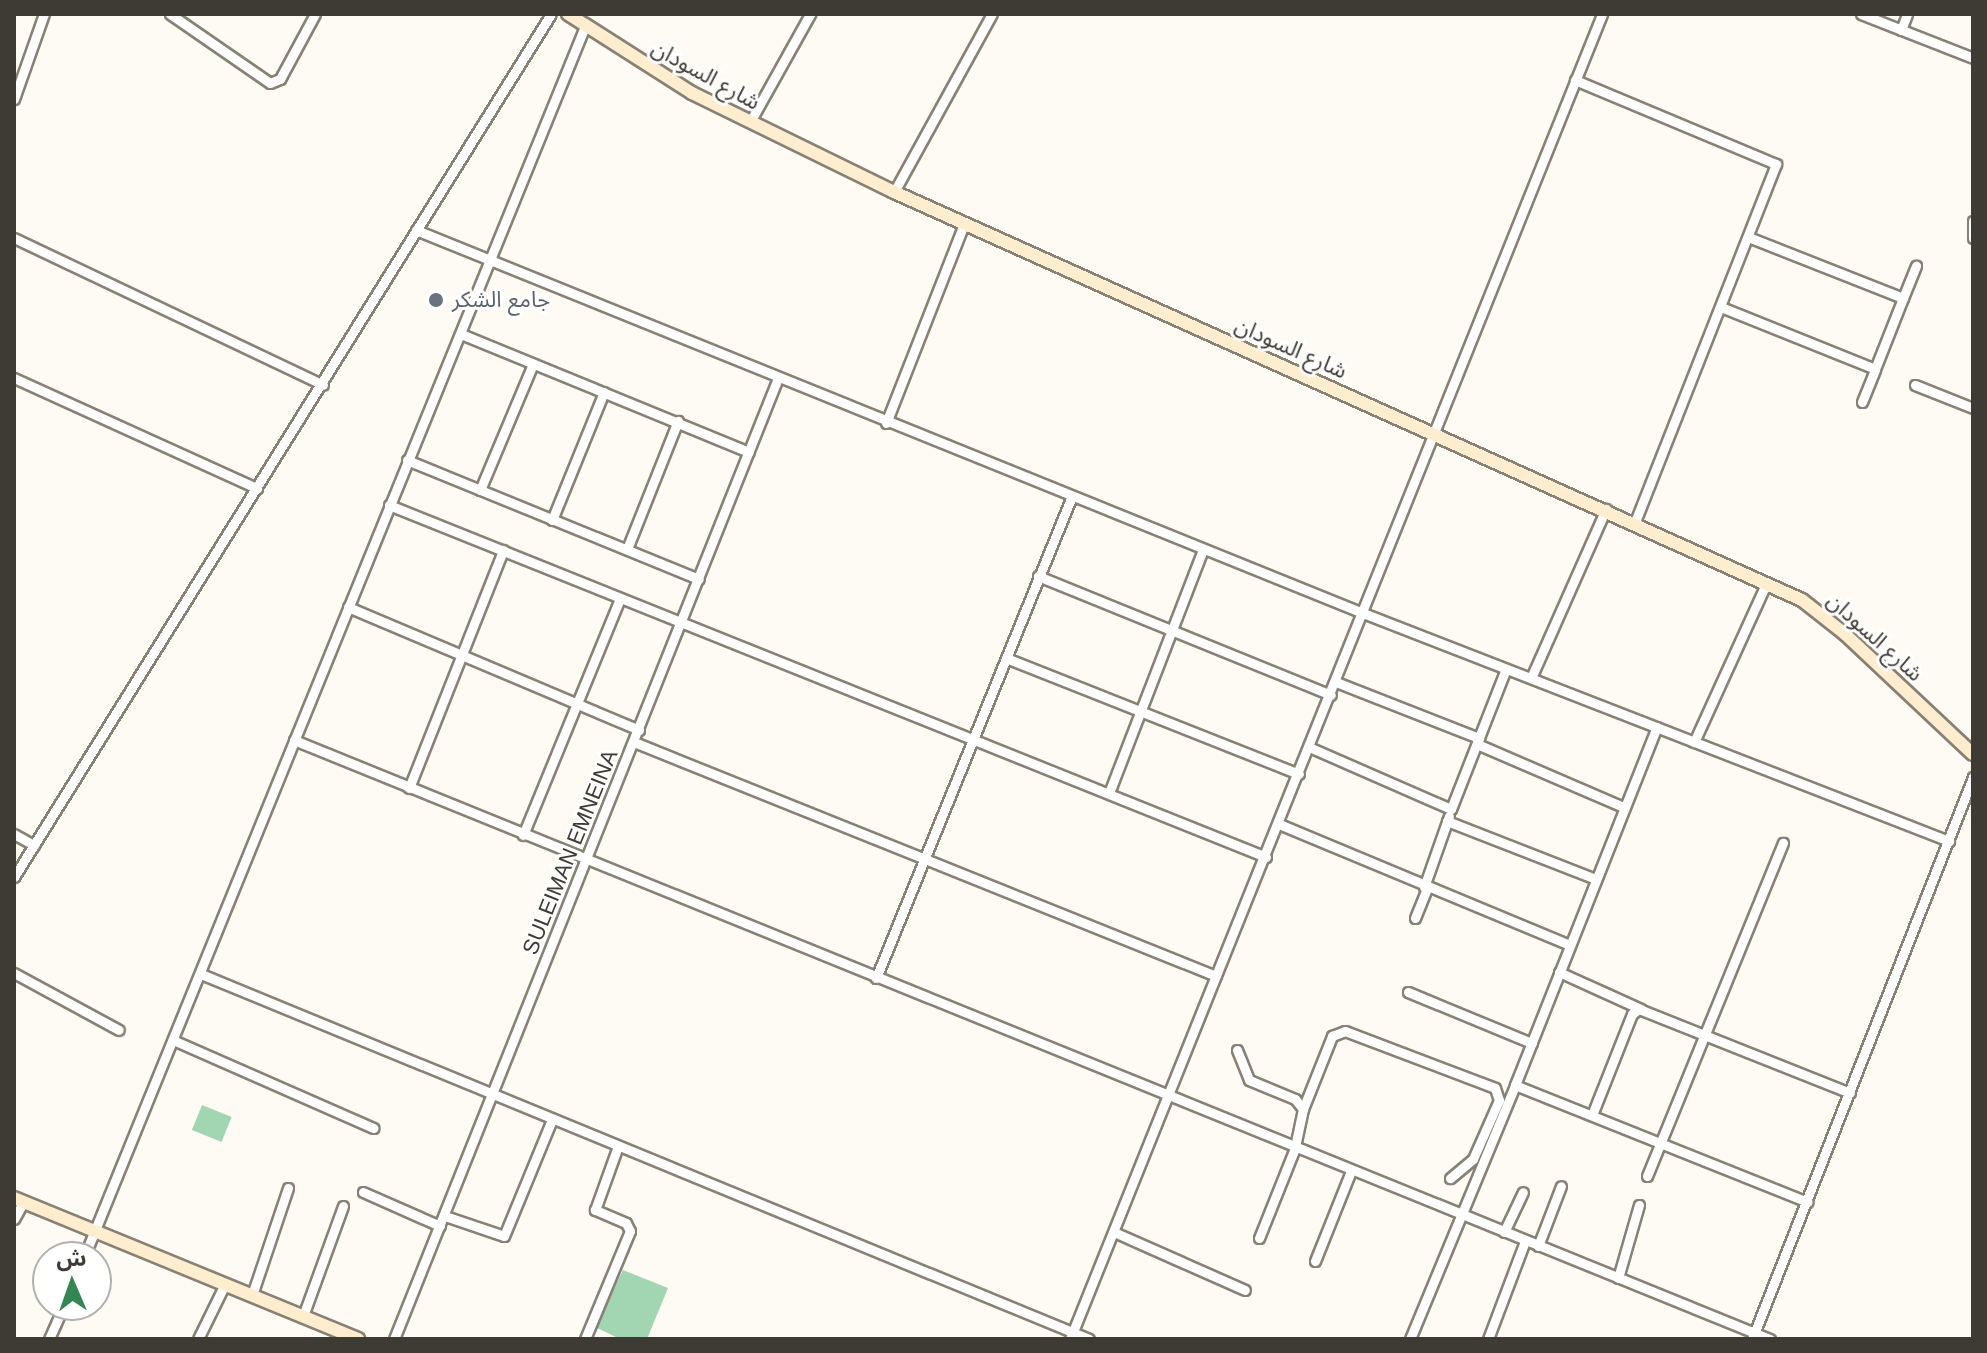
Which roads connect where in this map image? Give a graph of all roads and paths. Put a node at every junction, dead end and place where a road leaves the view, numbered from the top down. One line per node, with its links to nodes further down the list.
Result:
1 (43, 14): 15 (street)
2 (170, 14): 3 (street)
3 (315, 14)
4 (551, 14): 20 (street)
5 (568, 14): 11 (main road, شارع السودان)
6 (810, 14): 16 (street)
7 (992, 14): 17 (street)
8 (1602, 14): 14 (street)
9 (1861, 14): 12 (street)
10 (1907, 14): 12 (street)
11 (585, 26): 16 (main road, شارع السودان); 24 (street)
12 (1901, 30): 13 (street)
13 (1973, 58)
14 (1575, 80): 21 (street); 40 (street)
15 (14, 99)
16 (750, 122): 17 (main road, شارع السودان)
17 (894, 192): 19 (main road, شارع السودان)
18 (1973, 221): 23 (street)
19 (964, 224): 39 (street); 40 (main road, شارع السودان)
20 (416, 230): 24 (street); 33 (street)
21 (1748, 237): 26 (street); 27 (street)
22 (14, 238): 33 (street)
23 (1973, 238)
24 (487, 262): 28 (street); 32 (street)
25 (1916, 266): 26 (street)
26 (1903, 298): 30 (street)
27 (1721, 307): 30 (street); 49 (street)
28 (461, 334): 29 (street); 42 (street)
29 (533, 364): 35 (street); 44 (street)
30 (1875, 369): 36 (street)
31 (14, 378): 43 (street)
32 (778, 378): 39 (street); 41 (street, SULEIMAN EMNEINA)
33 (323, 385): 43 (street)
34 (1915, 385): 37 (street)
35 (604, 392): 38 (street); 48 (street)
36 (1862, 402)
37 (1973, 408)
38 (678, 421): 41 (street); 50 (street)
39 (886, 423): 45 (street)
40 (1437, 434): 47 (main road, شارع السودان); 58 (street)
41 (749, 452): 54 (street, SULEIMAN EMNEINA)
42 (407, 460): 44 (street); 46 (street)
43 (257, 488): 90 (street)
44 (480, 490): 48 (street)
45 (1072, 496): 51 (street); 53 (street)
46 (389, 505): 52 (street); 57 (street)
47 (1606, 509): 49 (main road, شارع السودان); 64 (street)
48 (552, 520): 50 (street)
49 (1635, 522): 55 (main road, شارع السودان)
50 (627, 549): 54 (street)
51 (1203, 549): 58 (street); 60 (street)
52 (503, 550): 56 (street); 61 (street)
53 (1038, 576): 60 (street); 62 (street)
54 (699, 579): 59 (street, SULEIMAN EMNEINA)
55 (1766, 584): 75 (street); 77 (main road, شارع السودان)
56 (620, 599): 59 (street); 67 (street)
57 (348, 607): 61 (street); 71 (street)
58 (1363, 613): 63 (street); 65 (street)
59 (680, 624): 70 (street, SULEIMAN EMNEINA); 72 (street)
60 (1171, 630): 66 (street); 68 (street)
61 (459, 658): 67 (street); 80 (street)
62 (1006, 658): 68 (street); 72 (street)
63 (1506, 669): 64 (street); 73 (street)
64 (1531, 678): 69 (street)
65 (1336, 682): 66 (street); 73 (street)
66 (1331, 695): 76 (street)
67 (575, 706): 70 (street); 87 (street)
68 (1138, 713): 78 (street); 81 (street)
69 (1657, 727): 75 (street); 82 (street)
70 (639, 730): 74 (street, SULEIMAN EMNEINA)
71 (294, 740): 80 (street); 101 (street)
72 (971, 740): 81 (street); 91 (street)
73 (1478, 741): 82 (street); 83 (street)
74 (634, 742): 91 (street); 93 (street, SULEIMAN EMNEINA)
75 (1694, 742): 88 (street)
76 (1309, 747): 78 (street); 83 (street)
77 (1973, 754)
78 (1299, 774): 85 (street)
79 (1973, 777): 88 (street)
80 (409, 788): 87 (street)
81 (1109, 793): 92 (street)
82 (1623, 807): 95 (street)
83 (1451, 809): 84 (street)
84 (1447, 821): 95 (street); 96 (street)
85 (1279, 824): 92 (street); 96 (street)
86 (14, 834): 90 (street)
87 (523, 835): 93 (street)
88 (1949, 841): 112 (street)
89 (1783, 843): 107 (street)
90 (34, 845): 94 (street)
91 (924, 856): 102 (street); 103 (street)
92 (1266, 857): 102 (street)
93 (585, 860): 103 (street); 114 (street, SULEIMAN EMNEINA)
94 (14, 877)
95 (1596, 879): 98 (street)
96 (1426, 888): 97 (street); 98 (street)
97 (1415, 918)
98 (1569, 945): 99 (street)
99 (1559, 972): 105 (street); 109 (street)
100 (14, 973): 106 (street)
101 (201, 974): 108 (street); 114 (street)
102 (1216, 976): 113 (street)
103 (876, 978): 113 (street)
104 (1408, 992): 109 (street)
105 (1641, 1009): 107 (street); 116 (street)
106 (119, 1030)
107 (1707, 1035): 112 (street); 119 (street)
108 (173, 1040): 118 (street); 136 (street)
109 (1532, 1043): 111 (street)
110 (1237, 1050): 115 (street)
111 (1515, 1085): 116 (street); 133 (street)
112 (1850, 1093): 130 (street)
113 (1167, 1096): 120 (street); 137 (street)
114 (489, 1097): 117 (street); 135 (street, SULEIMAN EMNEINA)
115 (1303, 1109): 120 (street); 124 (street)
116 (1592, 1115): 119 (street)
117 (551, 1122): 121 (street); 135 (street)
118 (373, 1128)
119 (1661, 1142): 123 (street); 130 (street)
120 (1295, 1148): 122 (street); 139 (street)
121 (617, 1149): 149 (street); 154 (street)
122 (1351, 1171): 133 (street); 143 (street)
123 (1647, 1176)
124 (1450, 1178)
125 (1561, 1186): 142 (street)
126 (288, 1188): 147 (street)
127 (363, 1192): 135 (street)
128 (1523, 1192): 138 (street)
129 (18, 1200): 134 (street); 136 (main road)
130 (1807, 1202): 150 (street)
131 (1639, 1205): 144 (street)
132 (343, 1206): 148 (street)
133 (1460, 1215): 138 (street); 156 (street)
134 (14, 1219)
135 (443, 1221): 153 (street, SULEIMAN EMNEINA)
136 (95, 1231): 140 (street); 145 (main road)
137 (1114, 1232): 146 (street); 149 (street)
138 (1504, 1232): 141 (street)
139 (1259, 1238)
140 (91, 1241)
141 (1525, 1241): 142 (street); 157 (street)
142 (1538, 1246): 144 (street)
143 (1315, 1261)
144 (1618, 1278): 150 (street)
145 (225, 1284): 147 (main road); 151 (street)
146 (1245, 1290)
147 (252, 1295): 148 (main road)
148 (303, 1316): 152 (main road)
149 (1071, 1336): 155 (street)
150 (1754, 1336): 158 (street)
151 (198, 1339)
152 (358, 1339)
153 (394, 1339)
154 (585, 1339)
155 (1089, 1339)
156 (1410, 1339)
157 (1488, 1339)
158 (1770, 1339)

